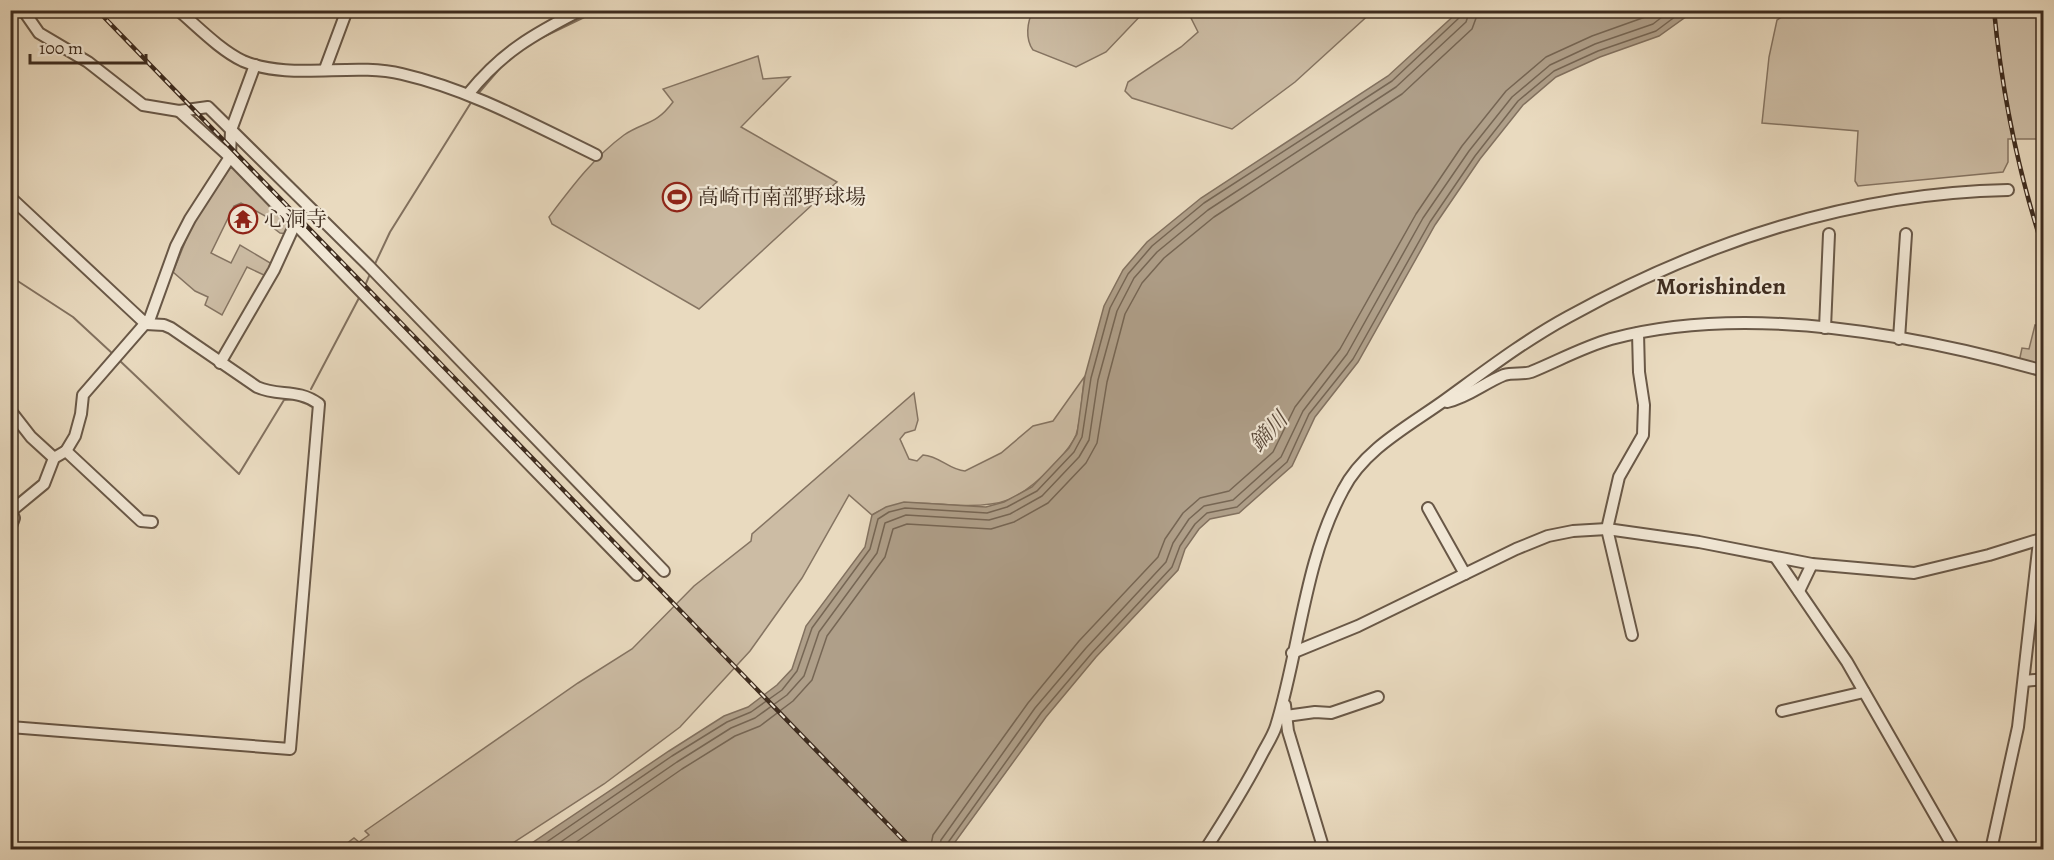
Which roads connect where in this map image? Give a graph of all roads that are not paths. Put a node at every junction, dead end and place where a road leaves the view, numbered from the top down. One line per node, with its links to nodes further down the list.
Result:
1 (23, 10): 8 (street)
2 (178, 10): 5 (street)
3 (347, 10): 6 (street)
4 (581, 10): 7 (street)
5 (255, 65): 6 (street); 9 (street)
6 (325, 69): 7 (street)
7 (468, 93): 10 (street)
8 (179, 111): 9 (street); 11 (street)
9 (231, 130): 11 (street); 35 (street)
10 (596, 155)
11 (231, 157): 14 (street); 17 (street)
12 (2008, 190): 23 (street)
13 (10, 197): 17 (street)
14 (295, 224): 21 (street); 36 (street)
15 (1829, 234): 18 (street)
16 (1906, 234): 20 (street)
17 (146, 324): 21 (street); 25 (street)
18 (1825, 328): 19 (street); 20 (street)
19 (1638, 333): 23 (street); 31 (street)
20 (1899, 339): 22 (street)
21 (220, 363): 47 (street)
22 (2043, 371)
23 (1440, 403): 40 (street)
24 (10, 410): 26 (street)
25 (66, 451): 26 (street); 29 (street)
26 (54, 458): 28 (street)
27 (1428, 508): 37 (street)
28 (11, 512): 30 (street)
29 (152, 522)
30 (10, 529)
31 (1607, 530): 33 (street); 37 (street); 39 (street)
32 (2041, 539): 34 (street); 42 (street)
33 (1776, 558): 34 (street); 38 (street)
34 (1812, 564): 38 (street)
35 (664, 571)
36 (637, 574)
37 (1465, 574): 40 (street)
38 (1798, 591): 43 (street)
39 (1632, 635)
40 (1292, 653): 46 (street)
41 (2043, 679): 42 (street)
42 (2024, 681): 51 (street)
43 (1864, 692): 45 (street); 50 (street)
44 (1378, 697): 46 (street)
45 (1782, 711)
46 (1282, 717): 48 (street); 49 (street)
47 (10, 727)
48 (1205, 849)
49 (1324, 849)
50 (1955, 849)
51 (1991, 849)

